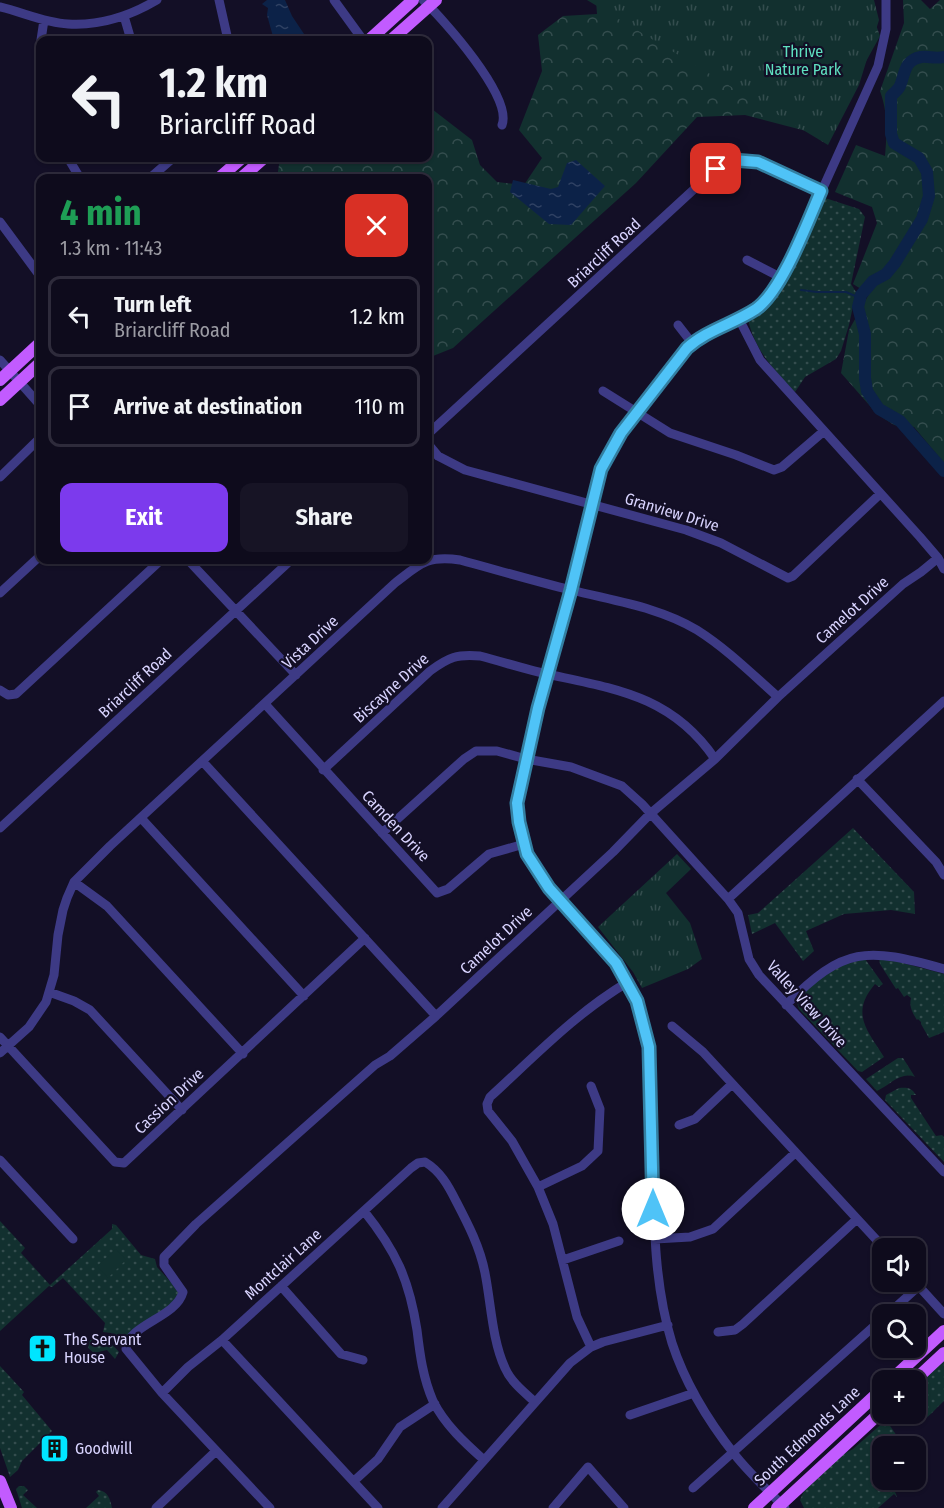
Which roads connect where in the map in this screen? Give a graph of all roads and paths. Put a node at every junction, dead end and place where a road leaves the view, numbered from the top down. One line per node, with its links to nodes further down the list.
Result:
1 (157, 0): 8 (street)
2 (219, 0): 12 (street)
3 (334, 0): 13 (street)
4 (413, 0): 14 (main road)
5 (886, 0): 23 (street)
6 (429, 2): 15 (main road); 16 (street)
7 (0, 7): 9 (street)
8 (124, 16): 9 (street); 11 (street)
9 (44, 20): 10 (street)
10 (42, 36)
11 (130, 36)
12 (227, 36)
13 (360, 36)
14 (373, 36)
15 (396, 36)
16 (502, 125)
17 (168, 162): 20 (street)
18 (237, 162): 21 (main road)
19 (259, 162): 22 (main road)
20 (155, 174)
21 (224, 174)
22 (246, 174)
23 (821, 191): 27 (street); 41 (street, Briarcliff Road)
24 (0, 222): 26 (street)
25 (747, 260): 27 (street)
26 (36, 271)
27 (780, 277): 28 (street)
28 (739, 319): 30 (street); 42 (street)
29 (678, 325): 30 (street)
30 (692, 343): 40 (street)
31 (36, 346): 34 (main road)
32 (0, 360): 34 (street)
33 (36, 367): 36 (main road)
34 (10, 371): 35 (main road); 36 (street)
35 (0, 380)
36 (20, 382): 38 (main road); 39 (street)
37 (603, 391): 40 (street)
38 (0, 400)
39 (36, 400)
40 (636, 413): 42 (street); 47 (street)
41 (432, 430)
42 (824, 431): 46 (street)
43 (36, 442): 45 (street)
44 (432, 449): 47 (street, Granview Drive)
45 (0, 477)
46 (880, 494): 47 (street, Granview Drive); 48 (street)
47 (591, 504): 56 (street)
48 (938, 558): 55 (street); 62 (street, Camelot Drive)
49 (36, 560): 57 (street)
50 (432, 560): 56 (street, Vista Drive)
51 (157, 564): 61 (street)
52 (192, 564): 58 (street)
53 (287, 564): 58 (street, Briarcliff Road)
54 (420, 564): 60 (street, Vista Drive)
55 (944, 569)
56 (571, 590): 59 (street); 62 (street, Vista Drive)
57 (0, 593)
58 (235, 611): 60 (street); 72 (street, Briarcliff Road)
59 (548, 674): 65 (street); 66 (street, Biscayne Drive); 68 (street, Biscayne Drive)
60 (296, 675): 64 (street, Vista Drive)
61 (0, 690)
62 (778, 697): 66 (street, Camelot Drive)
63 (944, 701): 69 (street)
64 (265, 704): 67 (street, Vista Drive); 68 (street, Camden Drive)
65 (526, 759): 70 (street, Valley View Drive); 73 (street, Valley View Drive); 74 (street)
66 (715, 759): 70 (street, Camelot Drive)
67 (203, 762): 71 (street, Vista Drive); 79 (street)
68 (323, 770): 73 (street, Camden Drive)
69 (857, 779): 75 (street); 77 (street)
70 (650, 814): 77 (street, Valley View Drive); 78 (street, Camelot Drive)
71 (141, 818): 76 (street, Vista Drive); 83 (street)
72 (1, 825)
73 (382, 833): 74 (street, Camden Drive)
74 (524, 844): 78 (street)
75 (944, 874)
76 (74, 882): 82 (street, Vista Drive); 90 (street)
77 (728, 899): 84 (street, Valley View Drive)
78 (560, 900): 81 (street); 85 (street, Camelot Drive)
79 (365, 938): 83 (street, Cassion Drive); 85 (street)
80 (944, 969): 84 (street)
81 (628, 982): 98 (street); 103 (street)
82 (49, 992): 88 (street, Vista Drive); 93 (street)
83 (304, 996): 90 (street, Cassion Drive)
84 (786, 1005): 97 (street, Valley View Drive)
85 (436, 1016): 121 (street, Camelot Drive)
86 (672, 1026): 91 (street)
87 (0, 1036): 88 (street, Cassion Drive)
88 (8, 1046): 89 (street, Vista Drive); 93 (street, Cassion Drive)
89 (0, 1053)
90 (243, 1054): 93 (street, Cassion Drive)
91 (732, 1084): 94 (street); 95 (street)
92 (591, 1086): 98 (street)
93 (182, 1110)
94 (679, 1125)
95 (795, 1153): 100 (street); 103 (street)
96 (0, 1160): 102 (street)
97 (944, 1172)
98 (538, 1187): 105 (street)
99 (364, 1211): 106 (street, Montclair Lane); 124 (street, Montclair Lane); 125 (street)
100 (857, 1219): 101 (street); 114 (street)
101 (875, 1238)
102 (74, 1239)
103 (655, 1239): 111 (street)
104 (619, 1242): 105 (street)
105 (563, 1260): 116 (street)
106 (281, 1286): 115 (street, Montclair Lane); 118 (street)
107 (909, 1292): 109 (street)
108 (925, 1292): 110 (street)
109 (897, 1304)
110 (944, 1314)
111 (668, 1325): 116 (street); 122 (street)
112 (872, 1328): 129 (street)
113 (944, 1331): 119 (main road)
114 (718, 1332)
115 (222, 1340): 121 (street, Montclair Lane); 132 (street)
116 (591, 1347): 124 (street)
117 (944, 1353): 120 (main road)
118 (363, 1360)
119 (902, 1370)
120 (926, 1370)
121 (162, 1393): 128 (street)
122 (694, 1393): 126 (street); 129 (street)
123 (872, 1399): 134 (main road, South Edmonds Lane)
124 (535, 1402): 130 (street)
125 (435, 1404): 130 (street); 132 (street)
126 (630, 1415)
127 (872, 1419): 135 (main road, South Edmonds Lane)
128 (216, 1451): 137 (street); 138 (street)
129 (733, 1453): 133 (street); 134 (street)
130 (484, 1460): 140 (street)
131 (0, 1481): 136 (main road)
132 (354, 1481): 139 (street)
133 (693, 1488)
134 (770, 1493): 135 (street); 143 (main road, South Edmonds Lane)
135 (781, 1507)
136 (11, 1508)
137 (156, 1508)
138 (270, 1508)
139 (378, 1508)
140 (442, 1508)
141 (553, 1508): 142 (street)
142 (624, 1508)
143 (754, 1508)

